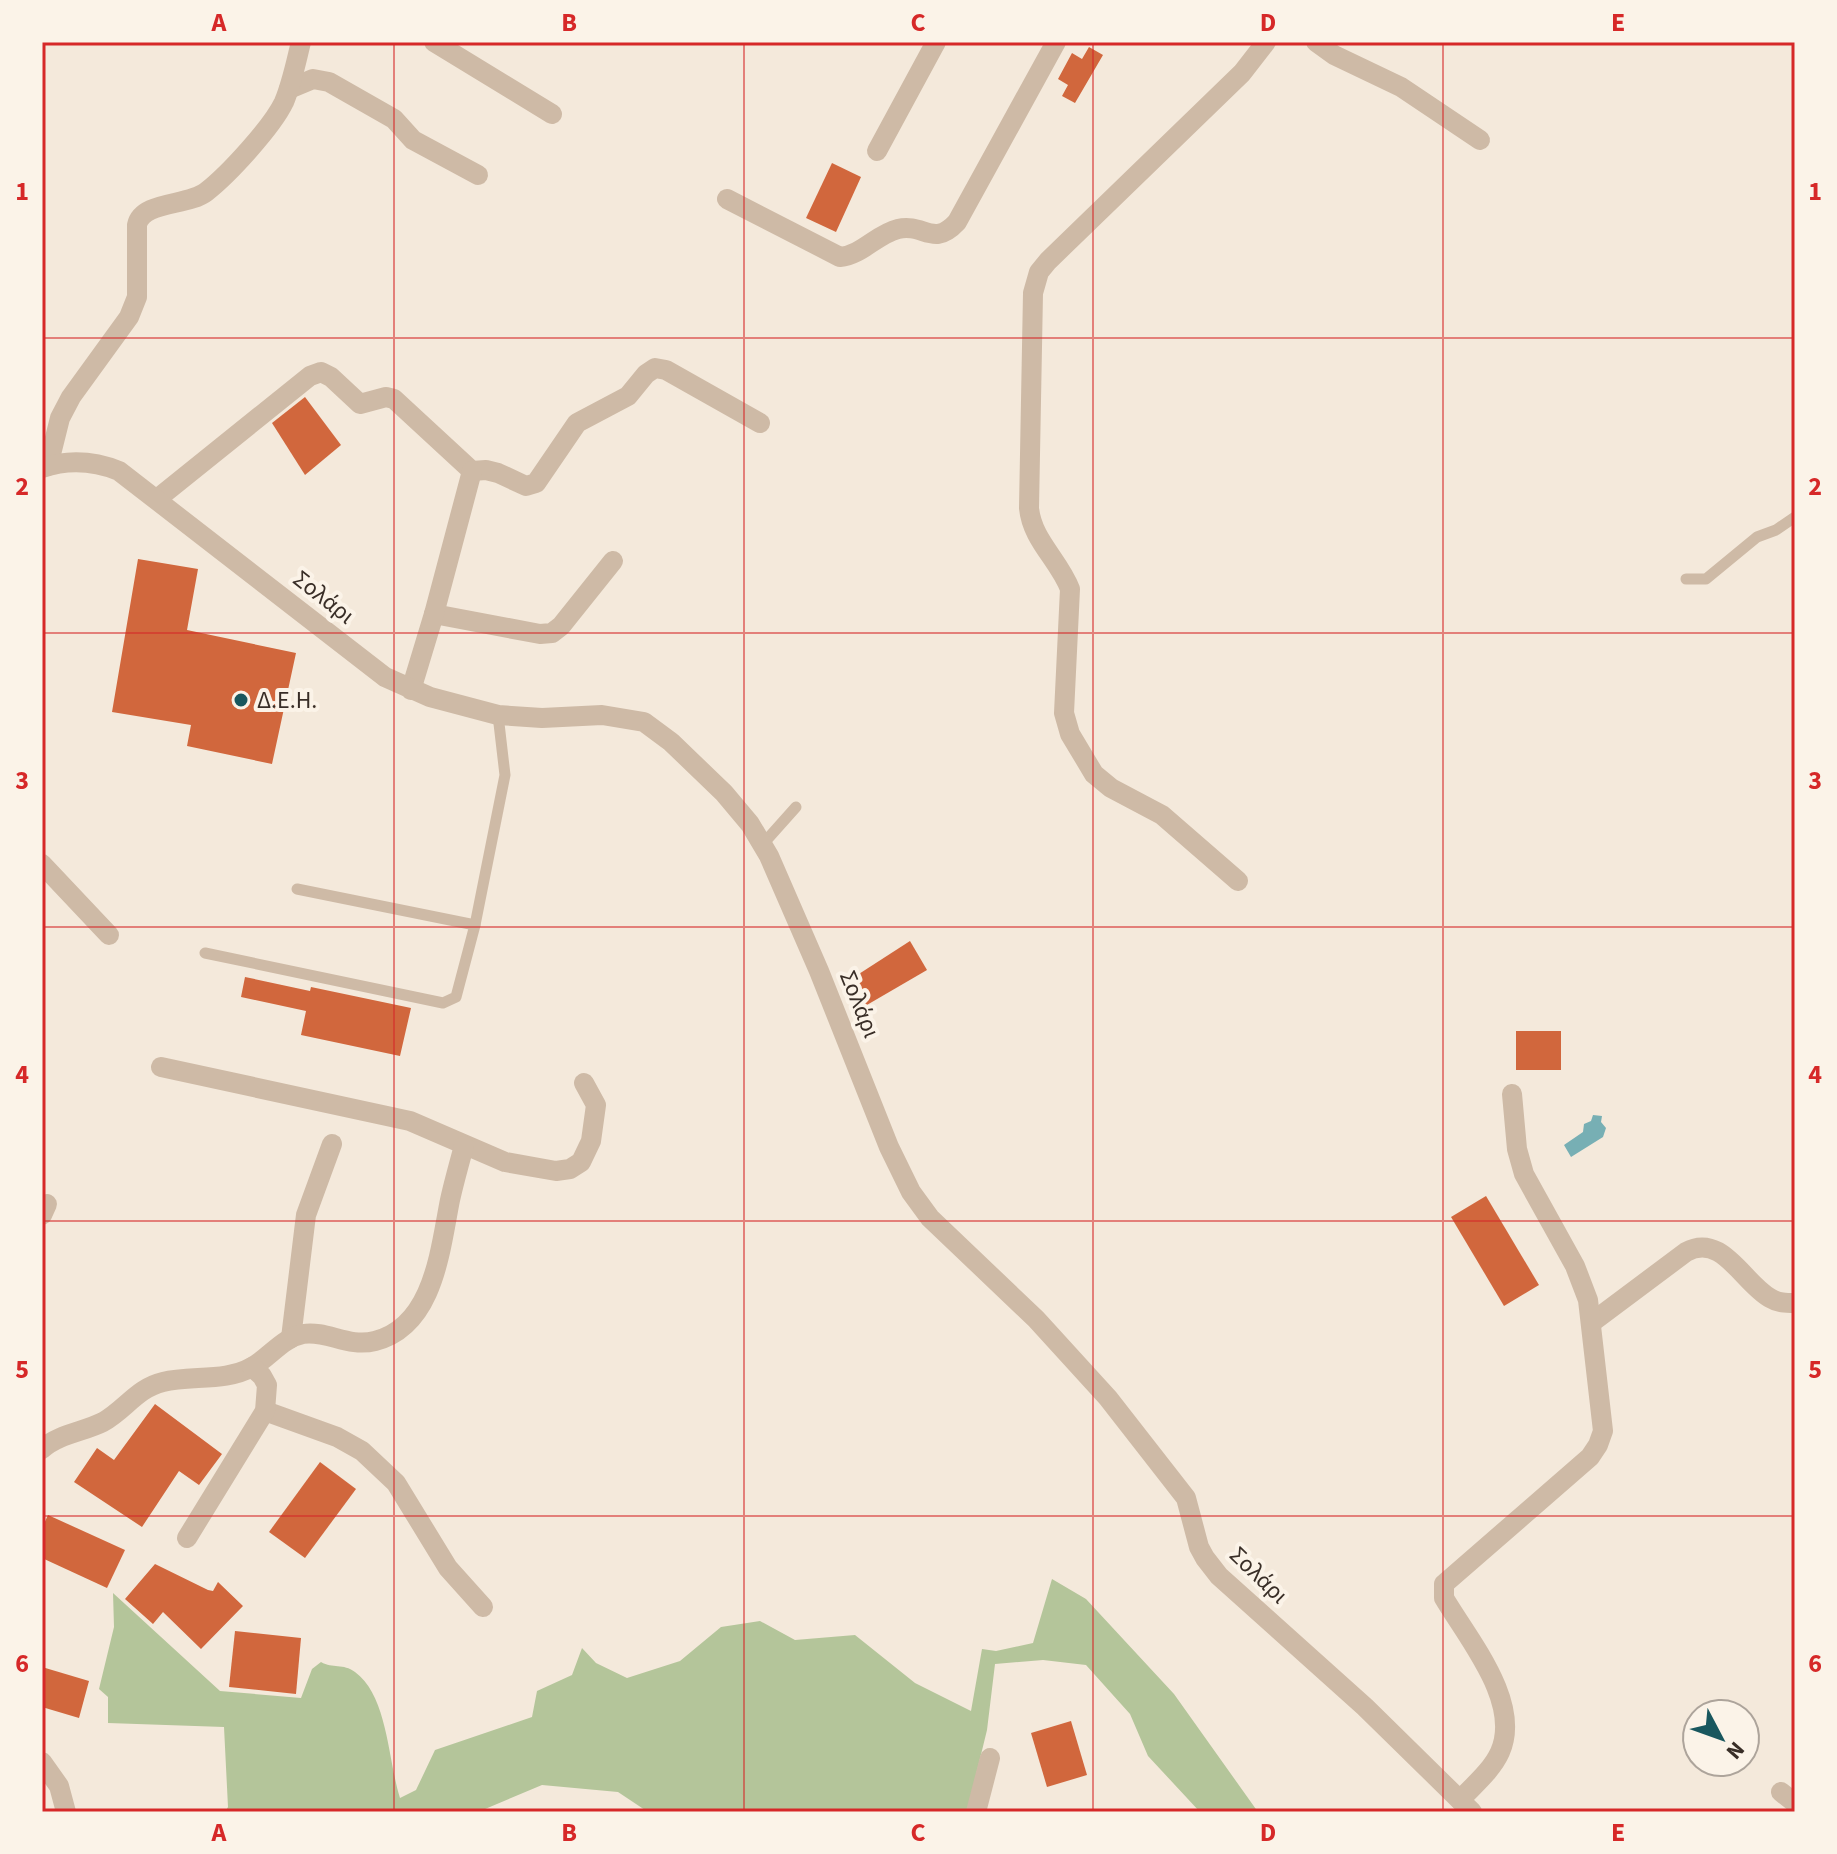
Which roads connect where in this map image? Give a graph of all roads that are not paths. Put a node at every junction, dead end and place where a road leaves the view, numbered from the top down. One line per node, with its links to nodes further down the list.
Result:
1 (301, 42): 7 (street)
2 (434, 42): 8 (street)
3 (936, 42): 10 (street)
4 (1056, 42): 12 (street)
5 (1266, 42): 26 (street)
6 (1316, 42): 9 (street)
7 (289, 89): 11 (street); 14 (street)
8 (552, 114)
9 (1480, 140)
10 (877, 151)
11 (478, 175)
12 (727, 199)
13 (760, 423): 15 (street)
14 (44, 462): 16 (street, Σολάρι)
15 (472, 471): 16 (street); 20 (street)
16 (157, 499): 21 (street, Σολάρι)
17 (1795, 517): 19 (lane)
18 (613, 561): 20 (street)
19 (1686, 579)
20 (434, 614): 21 (street)
21 (411, 690): 22 (street, Σολάρι)
22 (498, 715): 24 (street, Σολάρι); 28 (lane)
23 (796, 807): 24 (lane)
24 (763, 844): 46 (street, Σολάρι)
25 (42, 864): 29 (street)
26 (1238, 881)
27 (297, 889): 28 (lane)
28 (475, 925): 30 (lane)
29 (109, 935)
30 (205, 953)
31 (161, 1067): 35 (street)
32 (584, 1083): 35 (street)
33 (1512, 1094): 37 (street)
34 (332, 1144): 38 (street)
35 (464, 1146): 38 (street)
36 (1795, 1303): 37 (street)
37 (1591, 1323): 46 (street)
38 (291, 1338): 39 (street)
39 (252, 1367): 40 (street); 41 (street)
40 (265, 1411): 42 (street); 43 (street)
41 (44, 1445)
42 (187, 1538)
43 (483, 1607)
44 (990, 1758): 48 (street)
45 (42, 1762): 47 (street)
46 (1466, 1806)
47 (66, 1812)
48 (976, 1812)

